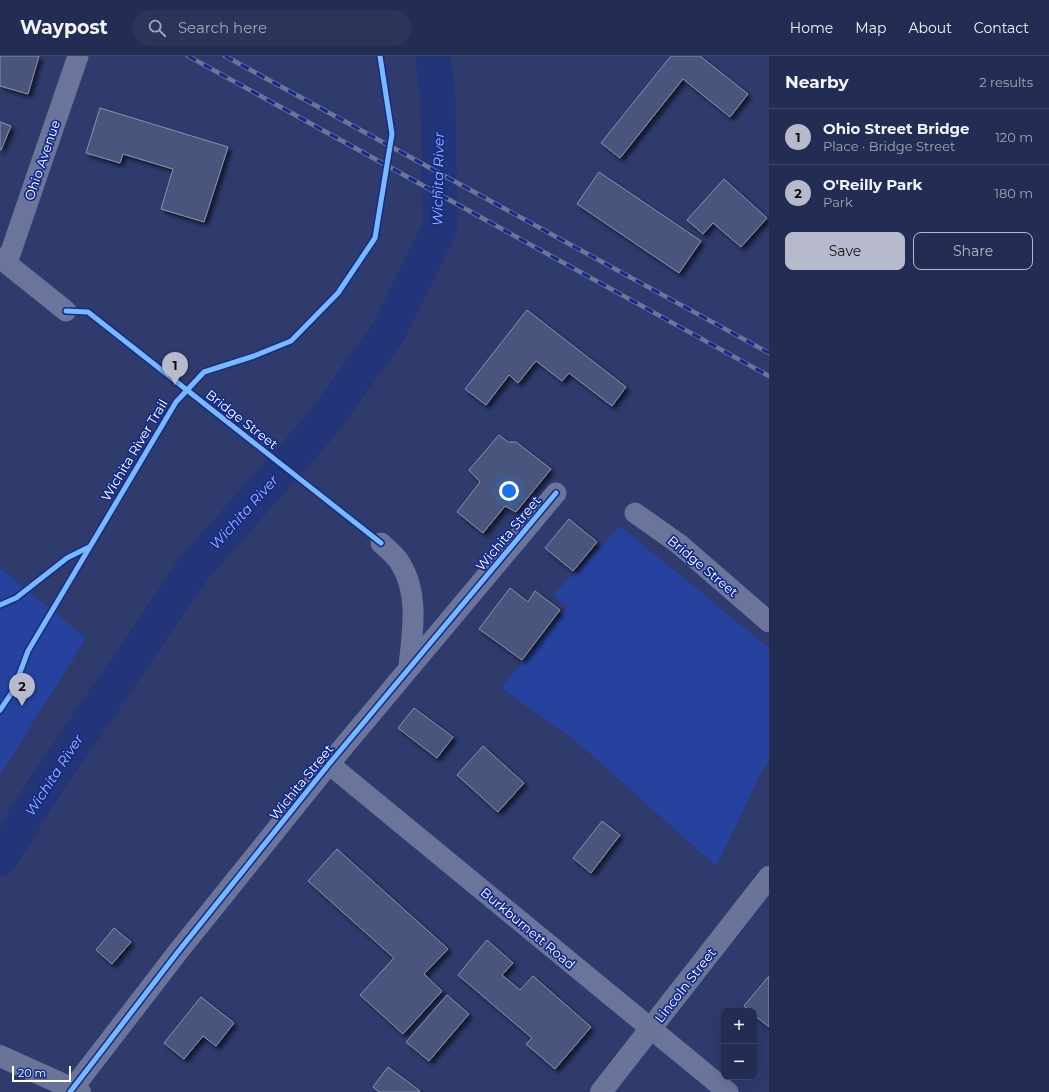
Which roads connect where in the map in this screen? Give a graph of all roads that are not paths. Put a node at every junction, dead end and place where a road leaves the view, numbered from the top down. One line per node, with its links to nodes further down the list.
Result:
1 (78, 56): 2 (street, Ohio Avenue)
2 (3, 261): 3 (street)
3 (66, 311)
4 (556, 492): 8 (street, Wichita Street)
5 (635, 513): 7 (street, Bridge Street)
6 (381, 543): 8 (street)
7 (769, 622)
8 (409, 667): 9 (street, Wichita Street)
9 (329, 764): 11 (street, Burkburnett Road); 13 (street, Wichita Street)
10 (769, 877): 11 (main road, Lincoln Street)
11 (651, 1030): 14 (main road, Lincoln Street); 15 (street, Burkburnett Road)
12 (5, 1058): 13 (main road)
13 (74, 1091)
14 (601, 1092)
15 (728, 1092)

